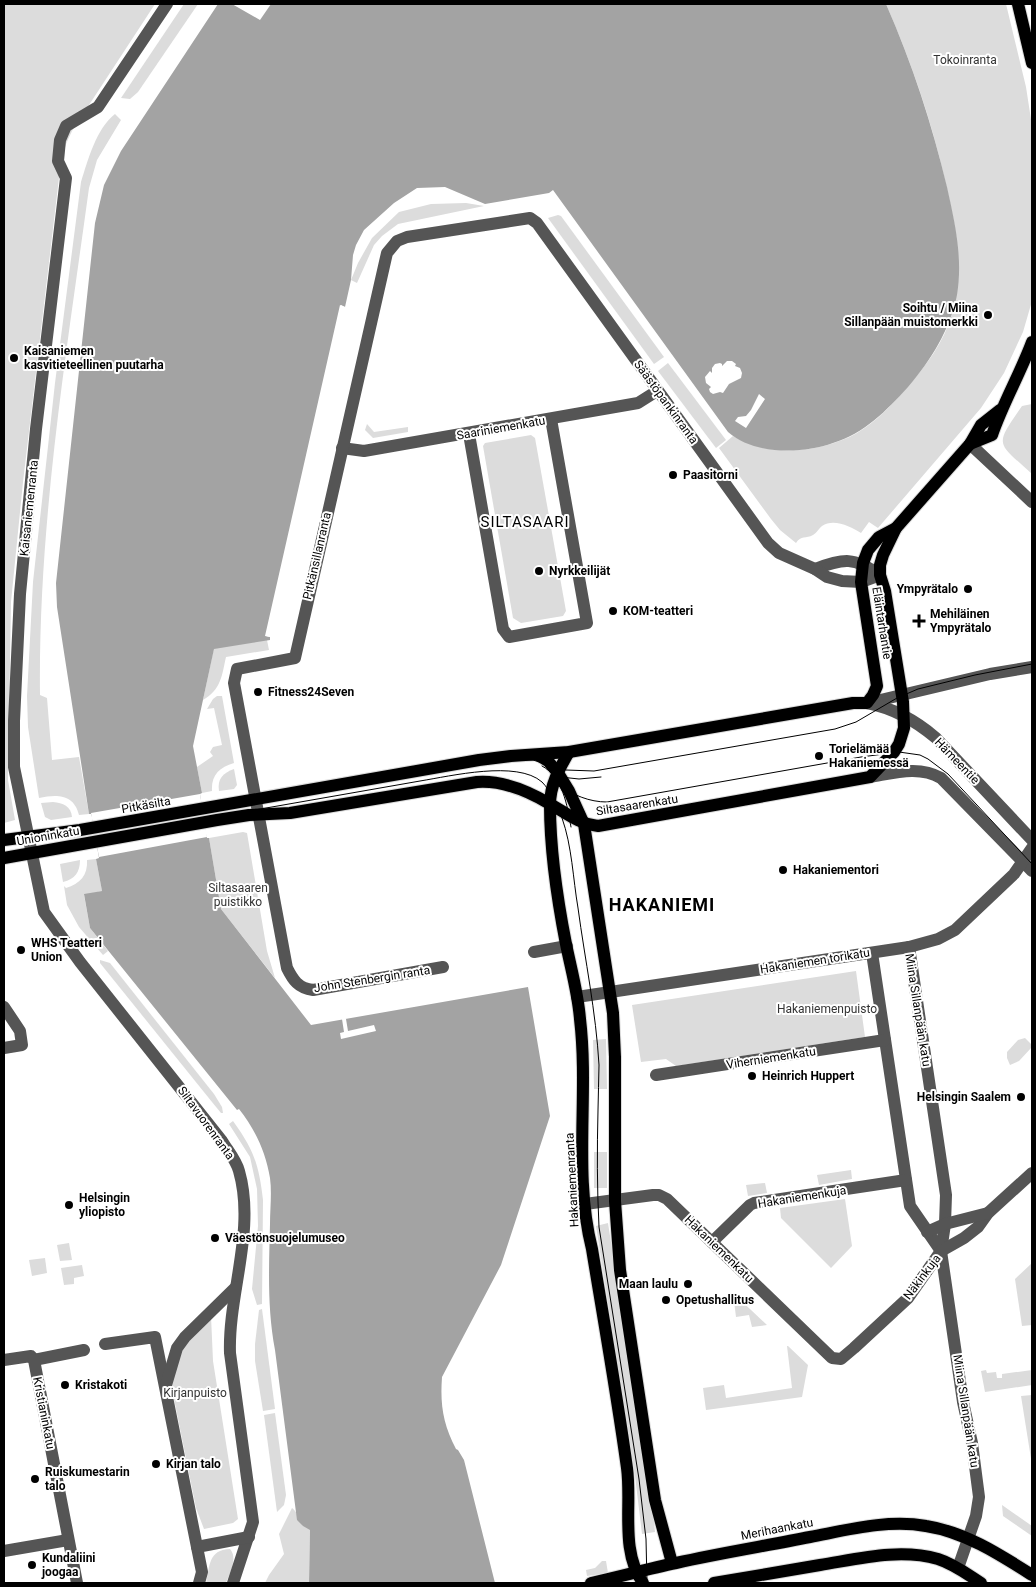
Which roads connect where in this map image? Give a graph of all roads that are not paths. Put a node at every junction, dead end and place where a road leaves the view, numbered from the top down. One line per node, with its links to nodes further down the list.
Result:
1 (167, 4): 30 (street, Kaisaniemenranta)
2 (1018, 4): 3 (main road)
3 (1032, 63)
4 (530, 218): 6 (street, Säästöpankinranta); 10 (street, Pitkänsillanranta)
5 (1032, 342): 9 (main road, Eläintarhantie)
6 (657, 391): 7 (street, Saariniemenkatu); 14 (street, Säästöpankinranta)
7 (551, 419): 8 (street, Saariniemenkatu); 8 (street)
8 (470, 434): 10 (street, Saariniemenkatu)
9 (970, 444): 11 (street); 12 (main road, Eläintarhantie)
10 (342, 448): 25 (street, Pitkänsillanranta)
11 (1032, 502)
12 (896, 528): 13 (main road, Eläintarhantie); 15 (main road, Eläintarhantie)
13 (863, 564): 14 (street); 15 (street); 16 (main road, Eläintarhantie)
14 (815, 568): 16 (street, Säästöpankinranta)
15 (880, 574): 16 (street, Säästöpankinranta); 18 (main road, Eläintarhantie)
16 (861, 582): 19 (main road, Eläintarhantie)
17 (1032, 667): 18 (street)
18 (902, 696): 19 (street); 20 (main road)
19 (867, 703): 20 (street, Hämeentie); 21 (main road)
20 (904, 716): 24 (main road); 32 (street, Hämeentie)
21 (569, 752): 22 (main road); 23 (main road, Hakaniemenranta)
22 (538, 755): 23 (main road); 25 (main road)
23 (558, 772): 26 (main road, Hakaniemenranta); 28 (main road)
24 (870, 777): 28 (main road, Siltasaarenkatu); 37 (street, Hämeentie)
25 (255, 800): 27 (street, Pitkänsillanranta); 29 (main road, Pitkäsilta)
26 (550, 804): 27 (main road, Siltasaarenkatu); 28 (main road, Siltasaarenkatu); 38 (main road, Hakaniemenranta)
27 (258, 815): 33 (main road, Siltasaarenkatu); 42 (street, John Stenbergin ranta)
28 (584, 824): 43 (main road)
29 (94, 828): 30 (main road, Unioninkatu)
30 (28, 837): 31 (main road, Unioninkatu); 35 (street, Kaisaniemenranta)
31 (4, 840)
32 (1032, 840)
33 (96, 842): 35 (main road, Unioninkatu)
34 (1032, 848): 37 (street, Hakaniemen torikatu)
35 (32, 853): 36 (main road, Unioninkatu); 58 (street, Siltavuorenranta)
36 (4, 858)
37 (1028, 867): 39 (street, Hakaniemen torikatu)
38 (567, 946): 40 (street); 44 (main road, Hakaniemenranta)
39 (909, 947): 41 (street, Hakaniemen torikatu); 54 (street, Miina Sillanpään katu)
40 (534, 952)
41 (872, 953): 43 (street, Hakaniemen torikatu); 46 (street)
42 (443, 968)
43 (610, 992): 44 (street, Hakaniemen torikatu); 51 (main road)
44 (577, 997): 52 (main road, Hakaniemenranta)
45 (4, 1007): 47 (street)
46 (885, 1040): 48 (street, Viherniemenkatu); 50 (street)
47 (4, 1048)
48 (656, 1075)
49 (1032, 1173): 53 (street, Näkinkuja)
50 (906, 1180): 55 (street); 56 (street, Hakaniemenkuja)
51 (616, 1201): 52 (street, Hakaniemenkatu); 56 (street, Hakaniemenkatu); 70 (main road)
52 (584, 1204): 73 (main road, Hakaniemenranta)
53 (988, 1213): 54 (street, Näkinkuja); 57 (street, Näkinkuja)
54 (945, 1224): 55 (street, Näkinkuja); 57 (street, Miina Sillanpään katu)
55 (927, 1232): 57 (street)
56 (712, 1242): 61 (street, Hakaniemenkatu)
57 (942, 1251): 61 (street, Näkinkuja); 66 (street, Miina Sillanpään katu)
58 (236, 1286): 64 (street); 65 (street, Siltavuorenranta)
59 (105, 1344): 64 (street)
60 (84, 1350): 63 (street)
61 (832, 1358)
62 (4, 1360): 63 (street)
63 (34, 1360): 67 (street, Kristianinkatu)
64 (165, 1390): 68 (street)
65 (249, 1537): 68 (street); 76 (street, Siltavuorenranta)
66 (969, 1538): 70 (main road, Merihaankatu); 71 (street, Miina Sillanpään katu); 72 (main road, Merihaankatu)
67 (68, 1540): 69 (street); 74 (street, Kristianinkatu)
68 (197, 1548): 75 (street)
69 (4, 1551)
70 (672, 1563): 73 (main road, Merihaankatu)
71 (958, 1568): 78 (main road); 79 (main road)
72 (1032, 1575)
73 (640, 1578): 77 (main road, Merihaankatu)
74 (77, 1583)
75 (199, 1583)
76 (234, 1583)
77 (591, 1583)
78 (714, 1583)
79 (981, 1583)

